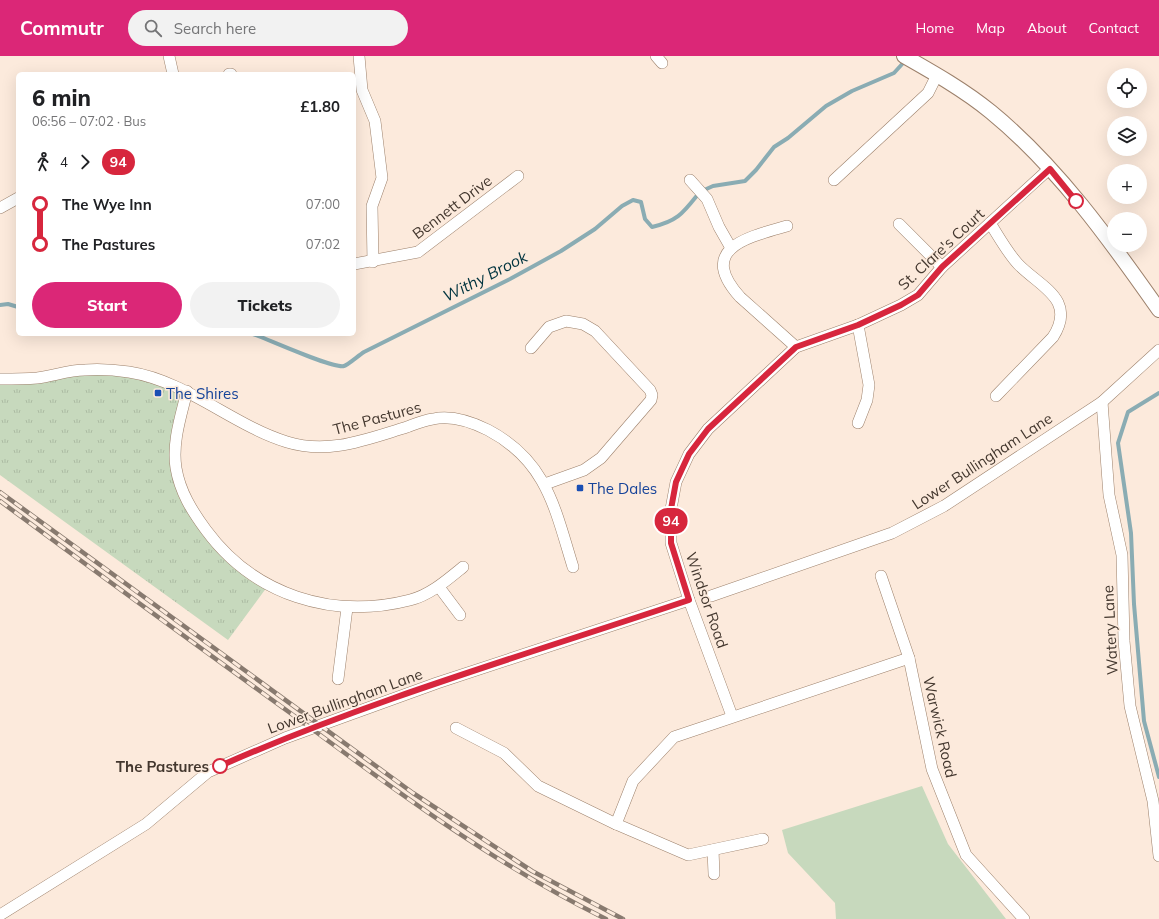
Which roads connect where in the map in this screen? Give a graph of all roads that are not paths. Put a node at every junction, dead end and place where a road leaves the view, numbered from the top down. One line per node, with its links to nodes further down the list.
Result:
1 (169, 56): 4 (street)
2 (904, 56): 5 (street)
3 (356, 57): 16 (street)
4 (173, 72)
5 (937, 75): 6 (street); 9 (street)
6 (1050, 169): 12 (street, St. Clare's Court); 19 (street)
7 (518, 176): 16 (street, Bennett Drive)
8 (690, 180): 15 (street)
9 (834, 180)
10 (16, 199): 11 (street)
11 (0, 208)
12 (990, 223): 18 (street, St. Clare's Court); 26 (street)
13 (899, 224): 18 (street)
14 (787, 226): 15 (street)
15 (731, 248): 21 (street)
16 (373, 262): 17 (street, Bennett Drive)
17 (356, 264)
18 (942, 267): 20 (street, St. Clare's Court)
19 (1159, 310)
20 (858, 325): 21 (street, St. Clare's Court); 28 (street)
21 (796, 347): 35 (street, Windsor Road)
22 (531, 348): 29 (street)
23 (1159, 350): 27 (street, Lower Bullingham Lane)
24 (0, 380): 25 (street, The Pastures)
25 (187, 391): 29 (street, The Pastures); 36 (street)
26 (996, 396)
27 (1102, 402): 34 (street, Lower Bullingham Lane); 45 (street, Watery Lane)
28 (858, 423)
29 (545, 484): 31 (street, The Pastures)
30 (463, 567): 33 (street)
31 (574, 567)
32 (881, 576): 38 (street, Warwick Road)
33 (439, 587): 36 (street); 37 (street)
34 (711, 596)
35 (689, 600): 40 (street, Windsor Road); 47 (street, Lower Bullingham Lane)
36 (347, 608): 39 (street)
37 (460, 616)
38 (909, 658): 40 (street); 48 (street, Warwick Road)
39 (338, 679)
40 (732, 716): 42 (street)
41 (456, 728): 42 (street)
42 (616, 824): 44 (street)
43 (763, 840): 44 (street)
44 (713, 850): 46 (street)
45 (1159, 856)
46 (714, 874)
47 (0, 915)
48 (1024, 919)

